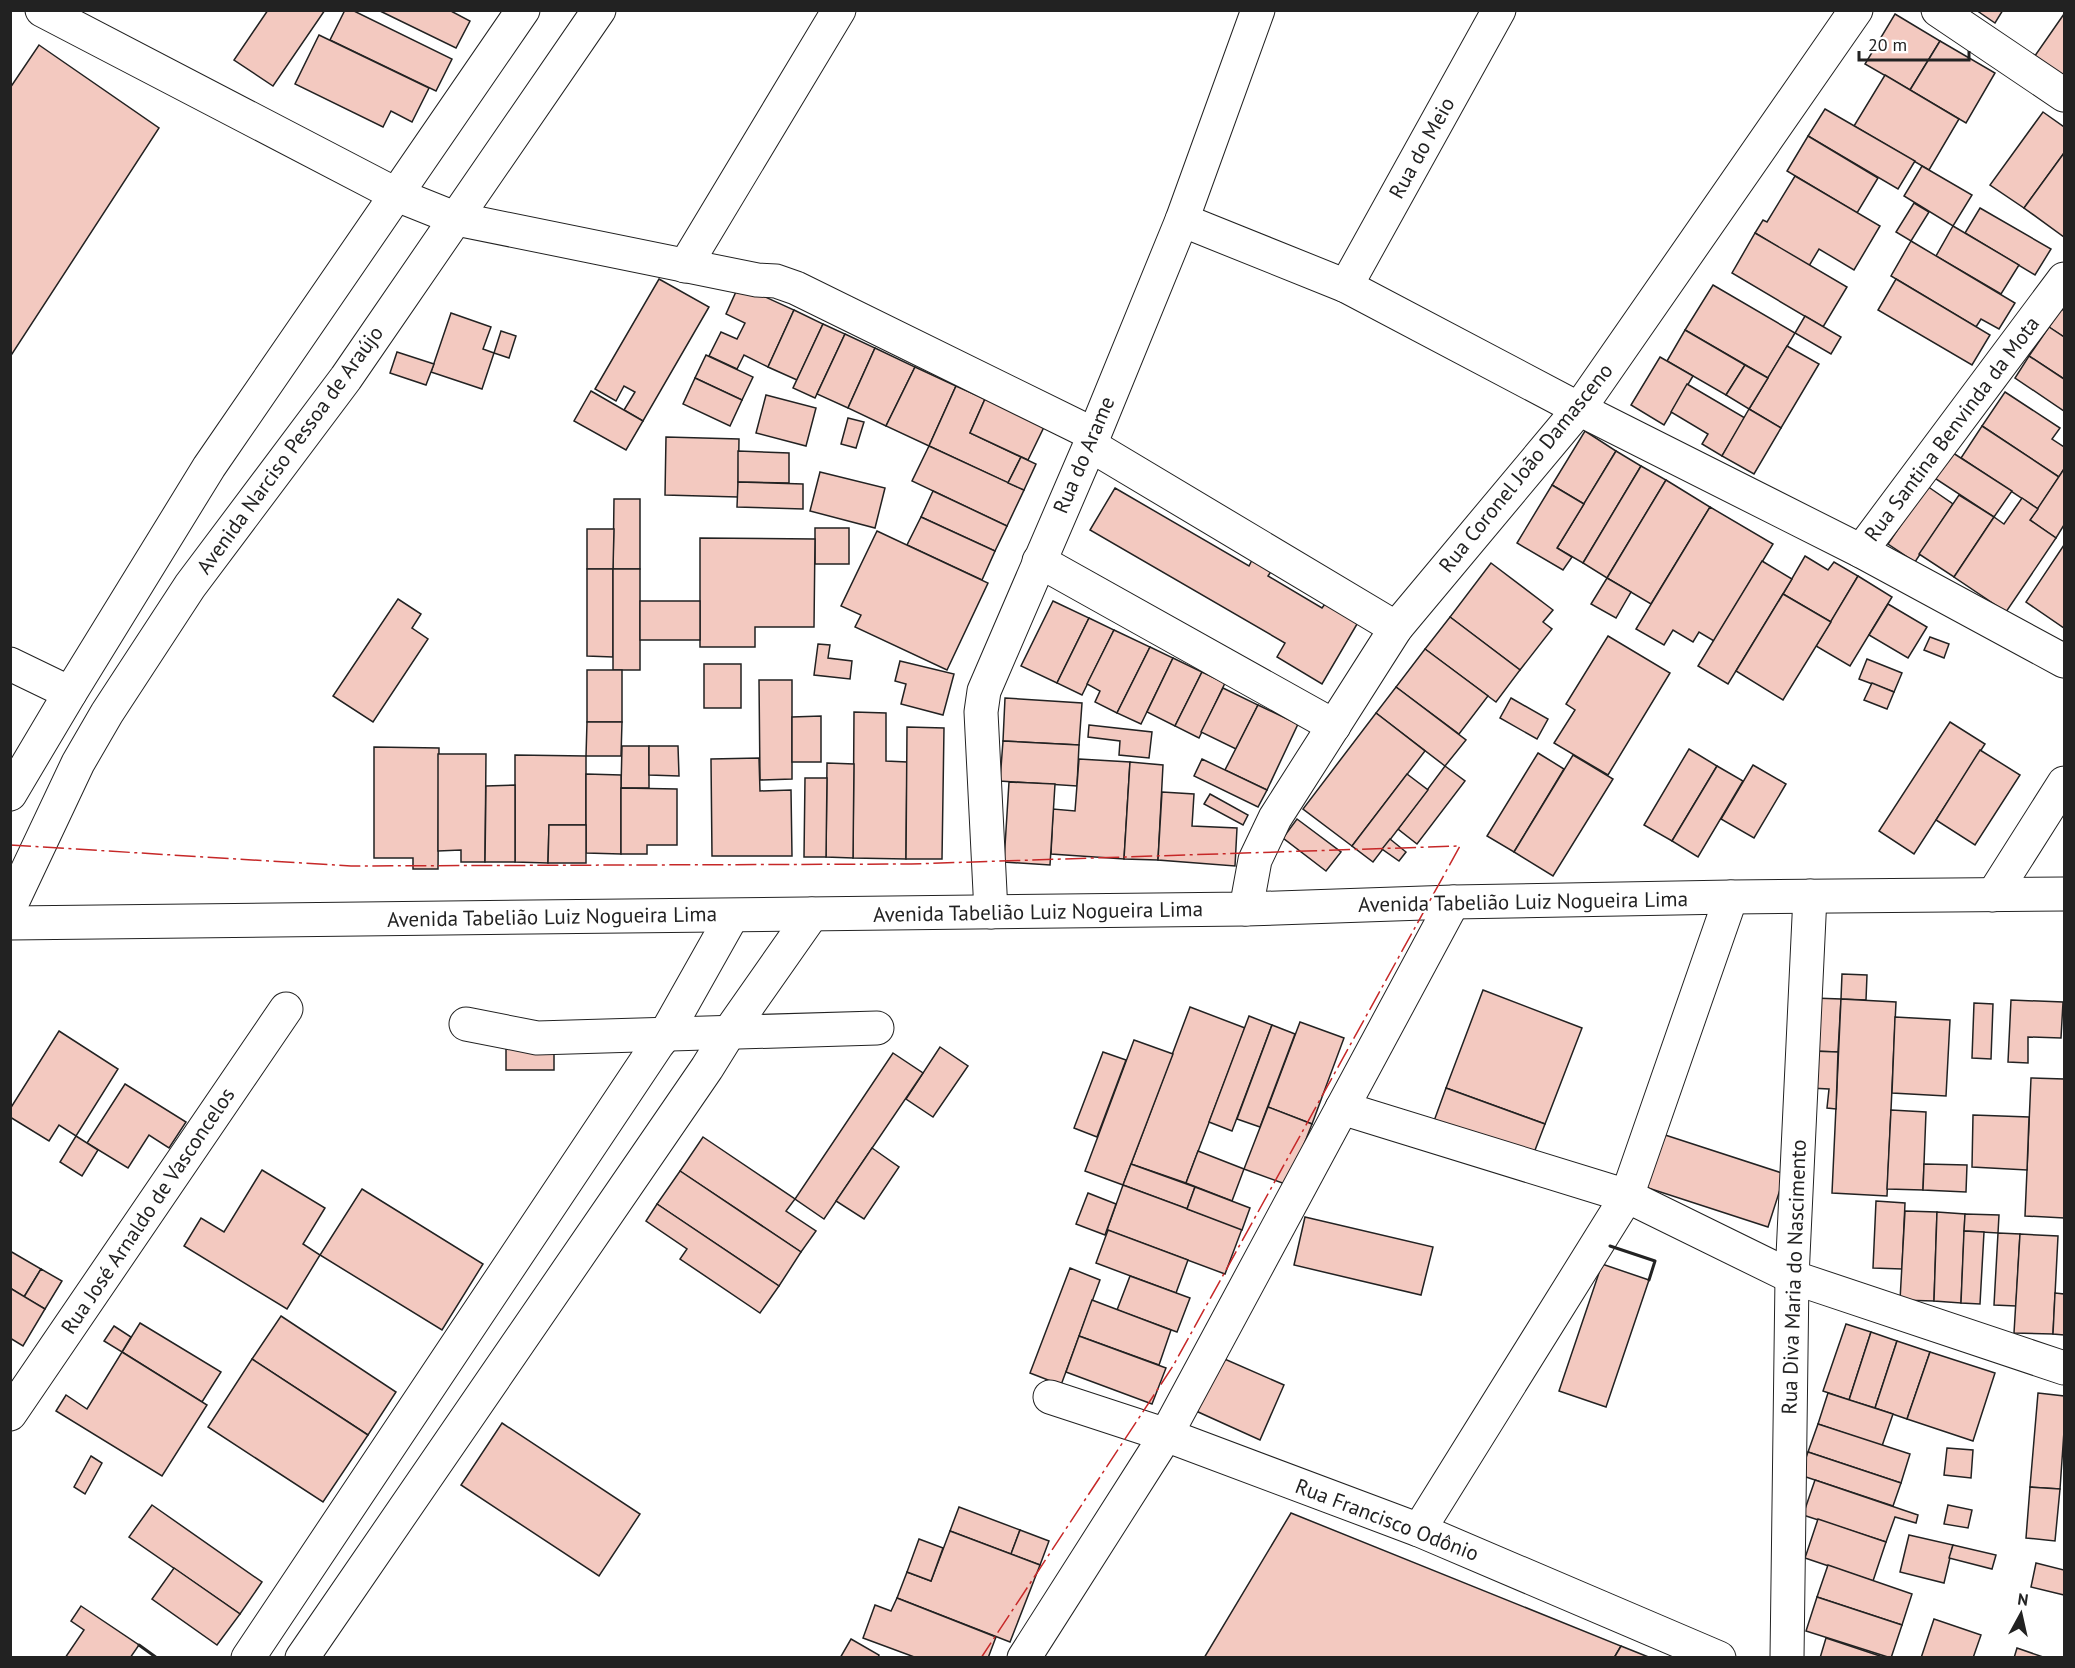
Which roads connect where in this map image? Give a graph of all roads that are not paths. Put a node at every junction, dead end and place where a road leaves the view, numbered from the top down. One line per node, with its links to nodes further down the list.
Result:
1 (42, 10): 10 (main road)
2 (523, 10): 10 (main road)
3 (599, 10): 11 (main road, Avenida Narciso Pessoa de Araújo)
4 (839, 10): 13 (main road)
5 (1258, 10): 12 (main road, Rua do Arame)
6 (1499, 10): 15 (main road, Rua do Meio)
7 (1856, 10): 16 (main road, Rua Coronel João Damasceno)
8 (1938, 10): 9 (main road)
9 (2064, 95)
10 (397, 195): 11 (main road); 23 (main road)
11 (457, 219): 13 (main road); 32 (main road, Avenida Narciso Pessoa de Araújo)
12 (1182, 220): 15 (main road); 17 (main road, Rua do Arame)
13 (685, 266): 17 (main road)
14 (2064, 279): 18 (main road, Rua Santina Benvinda da Mota)
15 (1346, 286): 16 (main road)
16 (1579, 409): 18 (main road); 20 (main road, Rua Coronel João Damasceno)
17 (1091, 439): 19 (main road, Rua do Arame); 20 (main road)
18 (1861, 551): 21 (main road)
19 (1039, 561): 24 (main road); 34 (main road, Rua do Arame)
20 (1396, 628): 24 (main road, Rua Coronel João Damasceno)
21 (2064, 662)
22 (10, 664): 23 (main road)
23 (70, 693): 26 (main road)
24 (1334, 726): 33 (main road, Rua Coronel João Damasceno)
25 (2064, 783): 28 (main road)
26 (10, 794)
27 (2064, 894): 28 (main road, Avenida Tabelião Luiz Nogueira Lima)
28 (1993, 895): 29 (main road, Avenida Tabelião Luiz Nogueira Lima)
29 (1810, 896): 30 (main road, Avenida Tabelião Luiz Nogueira Lima); 45 (main road, Rua Diva Maria do Nascimento)
30 (1731, 897): 31 (main road, Avenida Tabelião Luiz Nogueira Lima); 44 (main road)
31 (1453, 902): 33 (main road, Avenida Tabelião Luiz Nogueira Lima); 43 (main road)
32 (10, 907)
33 (1246, 909): 34 (main road, Avenida Tabelião Luiz Nogueira Lima)
34 (991, 912): 35 (main road, Avenida Tabelião Luiz Nogueira Lima)
35 (812, 914): 36 (main road, Avenida Tabelião Luiz Nogueira Lima); 41 (main road)
36 (732, 916): 37 (main road, Avenida Tabelião Luiz Nogueira Lima); 42 (main road)
37 (10, 923)
38 (286, 1009): 48 (main road, Rua José Arnaldo de Vasconcelos)
39 (466, 1024): 42 (main road)
40 (877, 1028): 41 (main road)
41 (730, 1031): 42 (main road); 52 (main road)
42 (665, 1035): 51 (main road)
43 (1342, 1108): 44 (main road); 49 (main road)
44 (1627, 1196): 45 (main road); 50 (main road)
45 (1792, 1277): 46 (main road); 55 (main road, Rua Diva Maria do Nascimento)
46 (2064, 1368)
47 (1050, 1397): 49 (main road, Rua Francisco Odônio)
48 (10, 1414)
49 (1166, 1435): 50 (main road, Rua Francisco Odônio); 53 (main road)
50 (1419, 1530): 54 (main road, Rua Francisco Odônio)
51 (248, 1658)
52 (303, 1658)
53 (1024, 1658)
54 (1719, 1658)
55 (1787, 1658)

